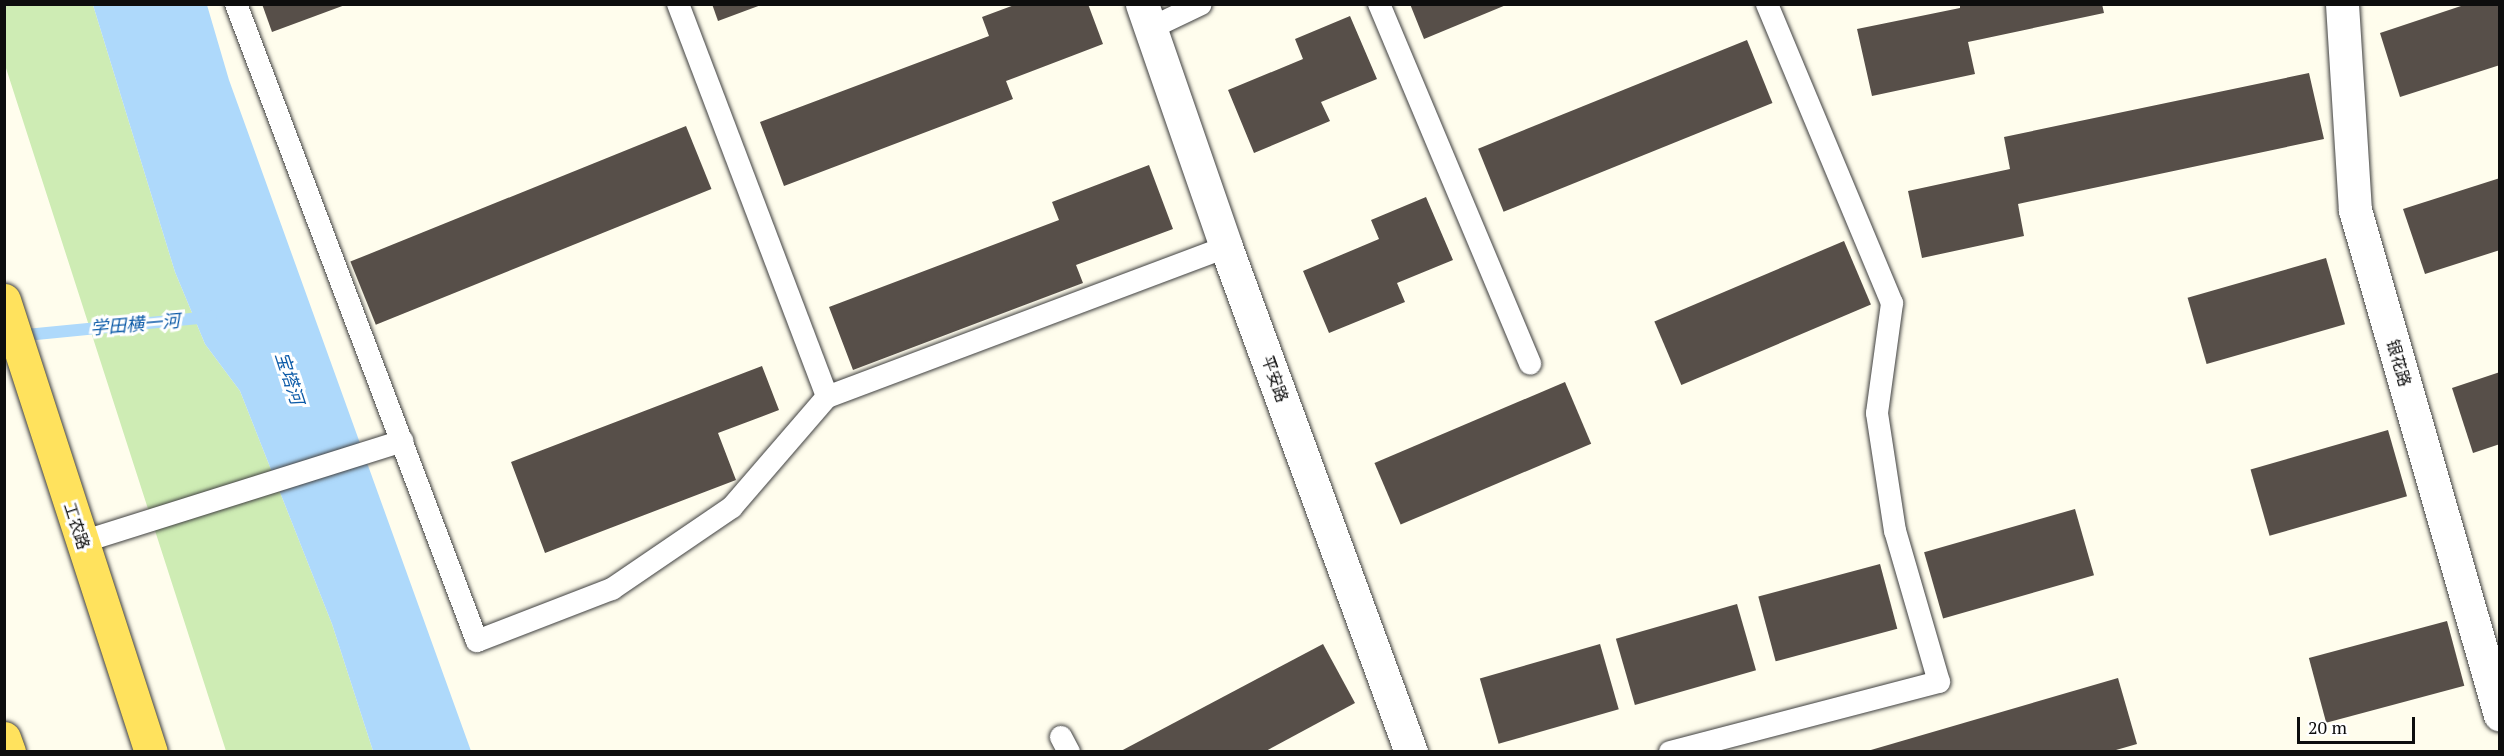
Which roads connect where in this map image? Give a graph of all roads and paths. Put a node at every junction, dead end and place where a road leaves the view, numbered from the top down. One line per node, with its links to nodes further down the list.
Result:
1 (236, 4): 12 (lane)
2 (678, 4): 11 (lane)
3 (1200, 4): 7 (lane)
4 (1379, 4): 10 (lane)
5 (1767, 4): 19 (lane)
6 (2342, 4): 14 (street, 银花路)
7 (1147, 16): 8 (street, 平安路)
8 (1226, 247): 11 (lane); 18 (street, 平安路)
9 (4, 300): 13 (main road, 工农路)
10 (1530, 364)
11 (827, 397): 12 (lane)
12 (402, 441): 13 (lane)
13 (82, 542): 17 (main road, 工农路)
14 (2499, 715)
15 (4, 738): 16 (main road)
16 (9, 752)
17 (151, 752)
18 (1411, 752)
19 (1670, 752)

